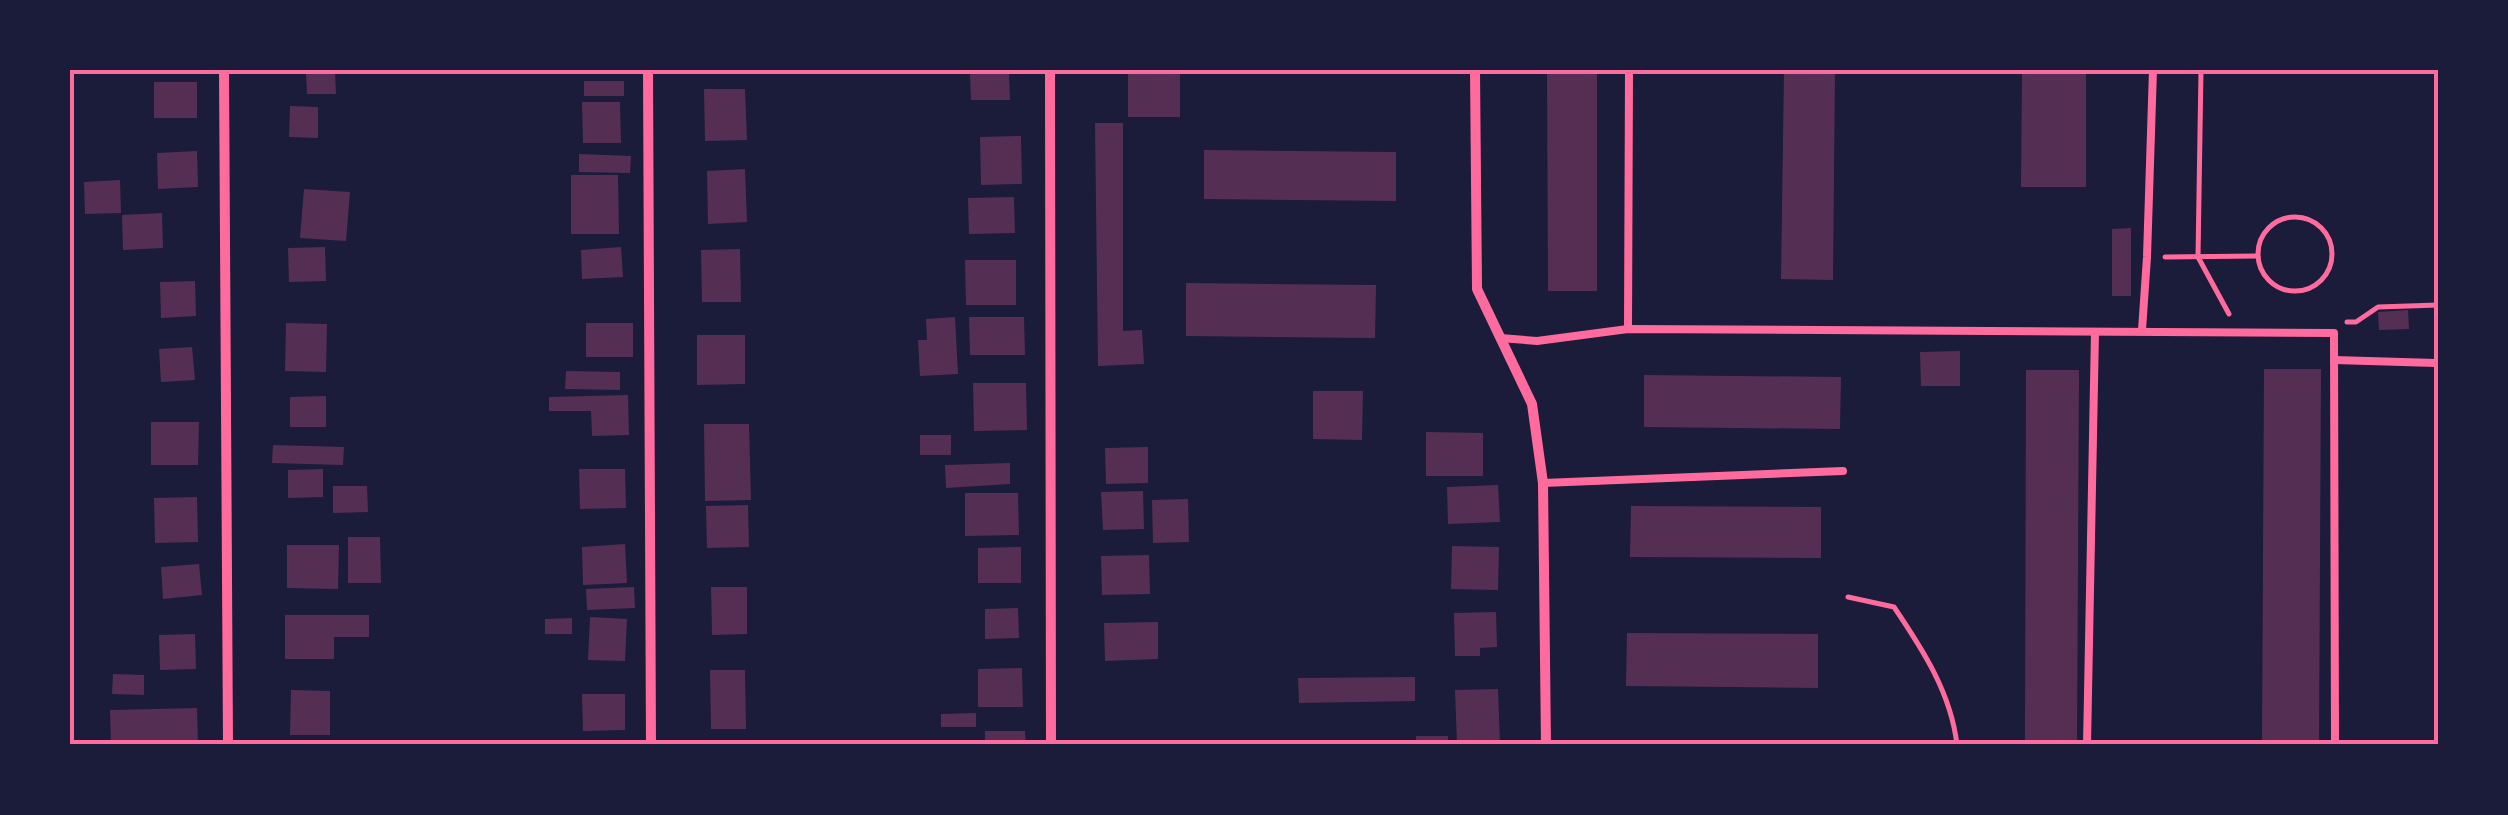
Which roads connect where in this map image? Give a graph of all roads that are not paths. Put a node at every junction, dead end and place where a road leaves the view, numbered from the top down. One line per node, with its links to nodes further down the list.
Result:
1 (224, 70): 15 (street)
2 (648, 70): 16 (street)
3 (1050, 70): 17 (street)
4 (1475, 70): 10 (street)
5 (1629, 70): 7 (lane)
6 (2153, 70): 8 (lane)
7 (1628, 329): 9 (lane); 10 (lane)
8 (2142, 330): 9 (lane); 11 (lane)
9 (2096, 332): 19 (lane)
10 (1500, 338): 14 (street)
11 (2334, 360): 12 (lane); 20 (lane)
12 (2436, 363)
13 (1843, 470): 14 (lane)
14 (1544, 483): 18 (street)
15 (228, 745)
16 (652, 745)
17 (1051, 745)
18 (1546, 745)
19 (2087, 745)
20 (2334, 745)

